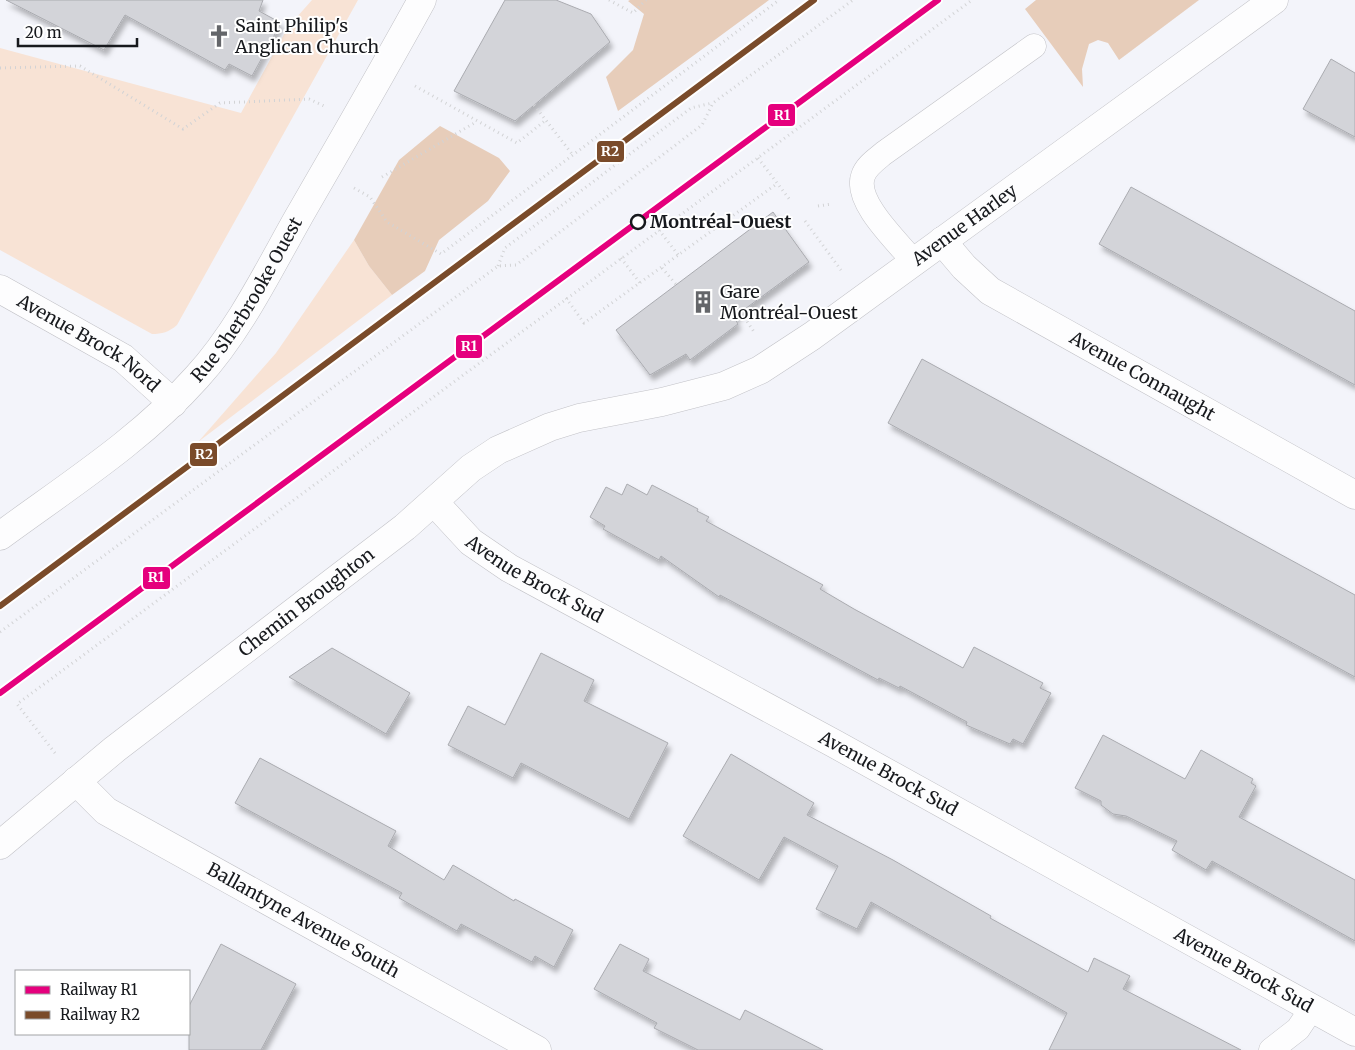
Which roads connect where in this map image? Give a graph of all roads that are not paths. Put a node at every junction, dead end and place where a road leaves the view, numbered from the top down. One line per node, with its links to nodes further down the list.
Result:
1 (422, 0): 7 (street, Rue Sherbrooke Ouest)
2 (1274, 0): 4 (street, Avenue Harley)
3 (1034, 46): 5 (lane)
4 (942, 241): 5 (street, Avenue Harley); 9 (street, Avenue Connaught)
5 (914, 262): 8 (street, Avenue Harley)
6 (0, 289): 7 (street, Avenue Brock Nord)
7 (173, 403): 11 (street, Rue Sherbrooke Ouest)
8 (636, 406): 10 (street, Chemin Broughton)
9 (1355, 494)
10 (434, 502): 12 (street, Chemin Broughton); 14 (street, Avenue Brock Sud)
11 (0, 536)
12 (76, 781): 13 (street, Chemin Broughton); 16 (street, Ballantyne Avenue South)
13 (0, 845)
14 (1312, 1008): 15 (street, Avenue Brock Sud); 17 (lane)
15 (1355, 1032)
16 (537, 1050)
17 (1271, 1050)

